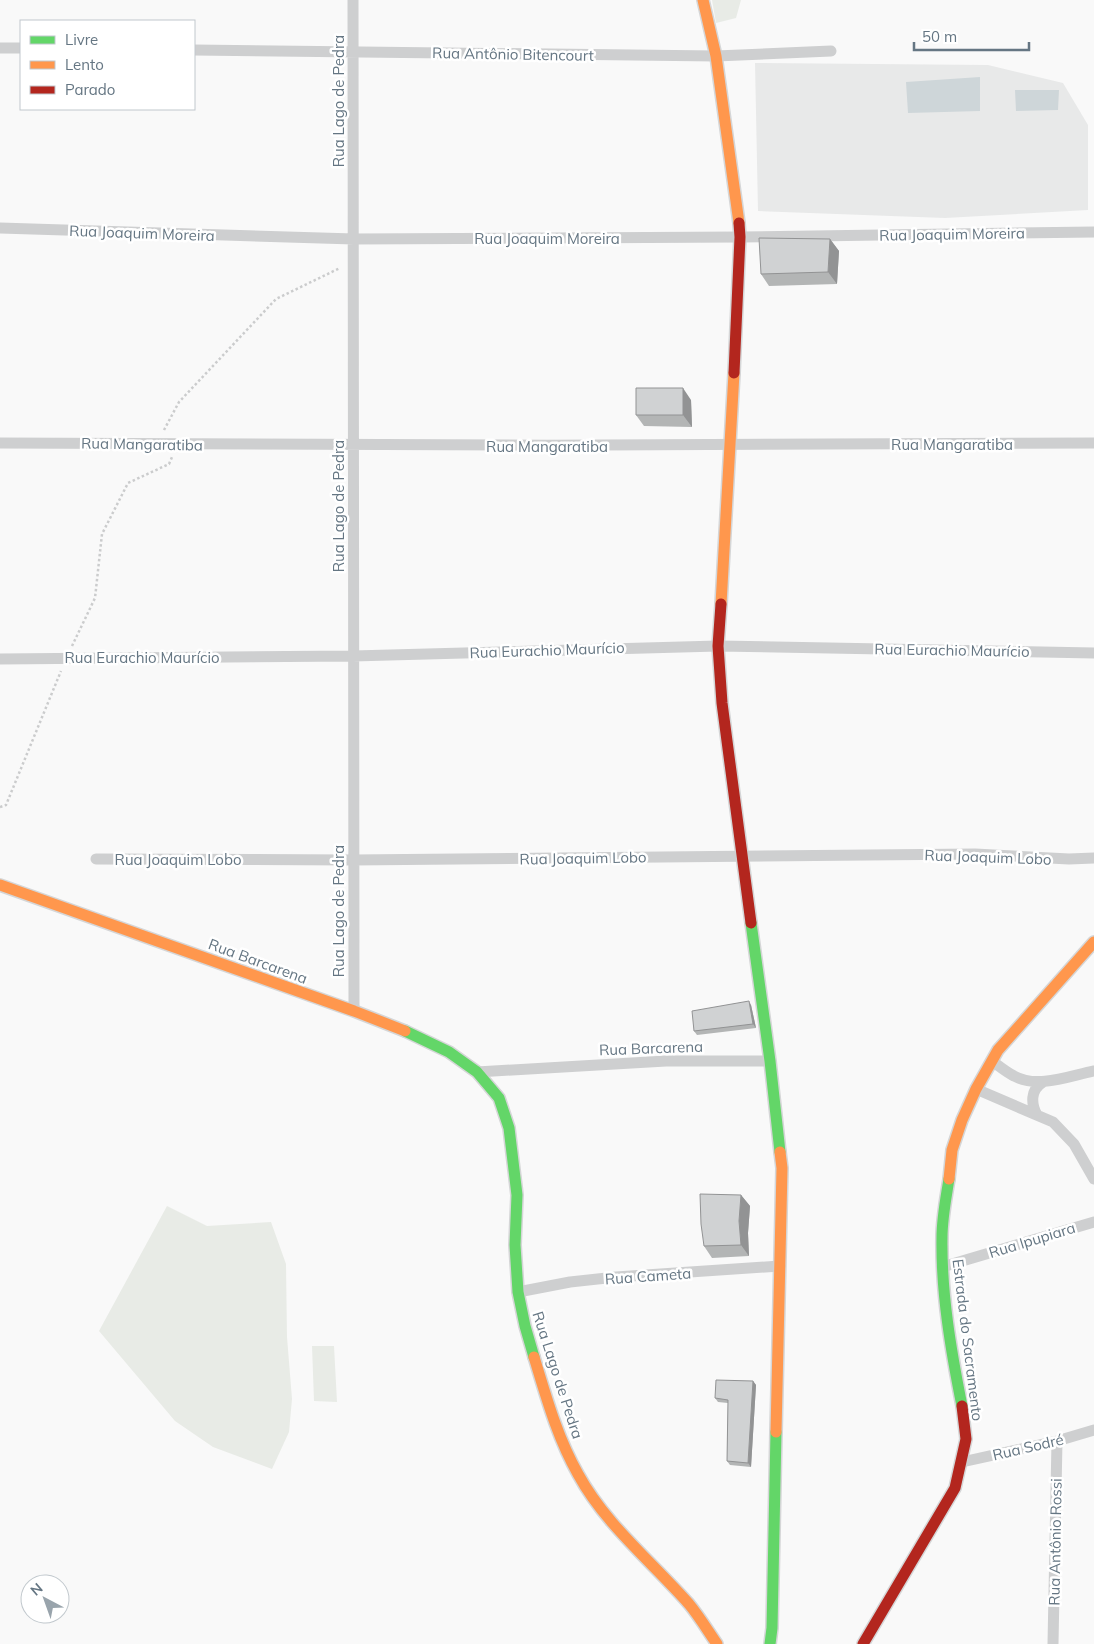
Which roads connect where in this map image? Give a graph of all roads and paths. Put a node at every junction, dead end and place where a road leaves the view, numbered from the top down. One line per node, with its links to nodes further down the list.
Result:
1 (353, 0): 7 (street, Rua Lago de Pedra)
2 (703, 0): 8 (street)
3 (0, 48): 4 (street)
4 (20, 48)
5 (195, 50): 7 (street, Rua Antônio Bitencourt)
6 (831, 51): 8 (street, Rua Antônio Bitencourt)
7 (353, 52): 8 (street, Rua Antônio Bitencourt); 12 (street, Rua Lago de Pedra)
8 (716, 56): 11 (street)
9 (0, 228): 12 (street, Rua Joaquim Moreira)
10 (1094, 232): 11 (street, Rua Joaquim Moreira)
11 (740, 237): 12 (street, Rua Joaquim Moreira); 18 (street)
12 (354, 239): 13 (street, Rua Lago de Pedra)
13 (354, 261): 16 (path); 17 (street, Rua Lago de Pedra)
14 (0, 443): 16 (street, Rua Mangaratiba)
15 (1094, 443): 18 (street, Rua Mangaratiba)
16 (176, 444): 17 (street, Rua Mangaratiba); 22 (path)
17 (353, 446): 18 (street, Rua Mangaratiba); 21 (street, Rua Lago de Pedra)
18 (731, 446): 19 (street)
19 (718, 646): 20 (street, Rua Eurachio Maurício); 21 (street, Rua Eurachio Maurício); 25 (street)
20 (1094, 653)
21 (353, 656): 22 (street, Rua Eurachio Maurício); 28 (street, Rua Lago de Pedra)
22 (66, 658): 23 (street, Rua Eurachio Maurício); 24 (path)
23 (0, 659)
24 (0, 807)
25 (743, 856): 26 (street, Rua Joaquim Lobo); 28 (street, Rua Joaquim Lobo); 32 (street)
26 (1094, 858)
27 (96, 859): 28 (street, Rua Joaquim Lobo)
28 (353, 860): 31 (street, Rua Lago de Pedra)
29 (0, 884): 31 (street, Rua Barcarena)
30 (1094, 942): 33 (street, Estrada do Sacramento)
31 (354, 1011): 35 (street, Rua Barcarena)
32 (770, 1060): 35 (street, Rua Barcarena); 41 (street)
33 (992, 1061): 36 (street); 37 (street, Estrada do Sacramento)
34 (1094, 1070): 36 (street)
35 (478, 1072): 43 (street, Rua Lago de Pedra)
36 (1043, 1082): 38 (street)
37 (976, 1088): 38 (street); 42 (street, Estrada do Sacramento)
38 (1037, 1116): 39 (street)
39 (1094, 1179)
40 (1094, 1222): 42 (street, Rua Ipupiara)
41 (780, 1266): 43 (street, Rua Cameta); 48 (street)
42 (942, 1267): 46 (street, Estrada do Sacramento)
43 (518, 1292): 47 (street, Rua Lago de Pedra)
44 (1094, 1430): 45 (street, Rua Sodré)
45 (1058, 1441): 46 (street, Rua Sodré); 50 (street, Rua Antônio Rossi)
46 (962, 1462): 49 (street, Estrada do Sacramento)
47 (716, 1644)
48 (770, 1644)
49 (863, 1644)
50 (1053, 1644)

